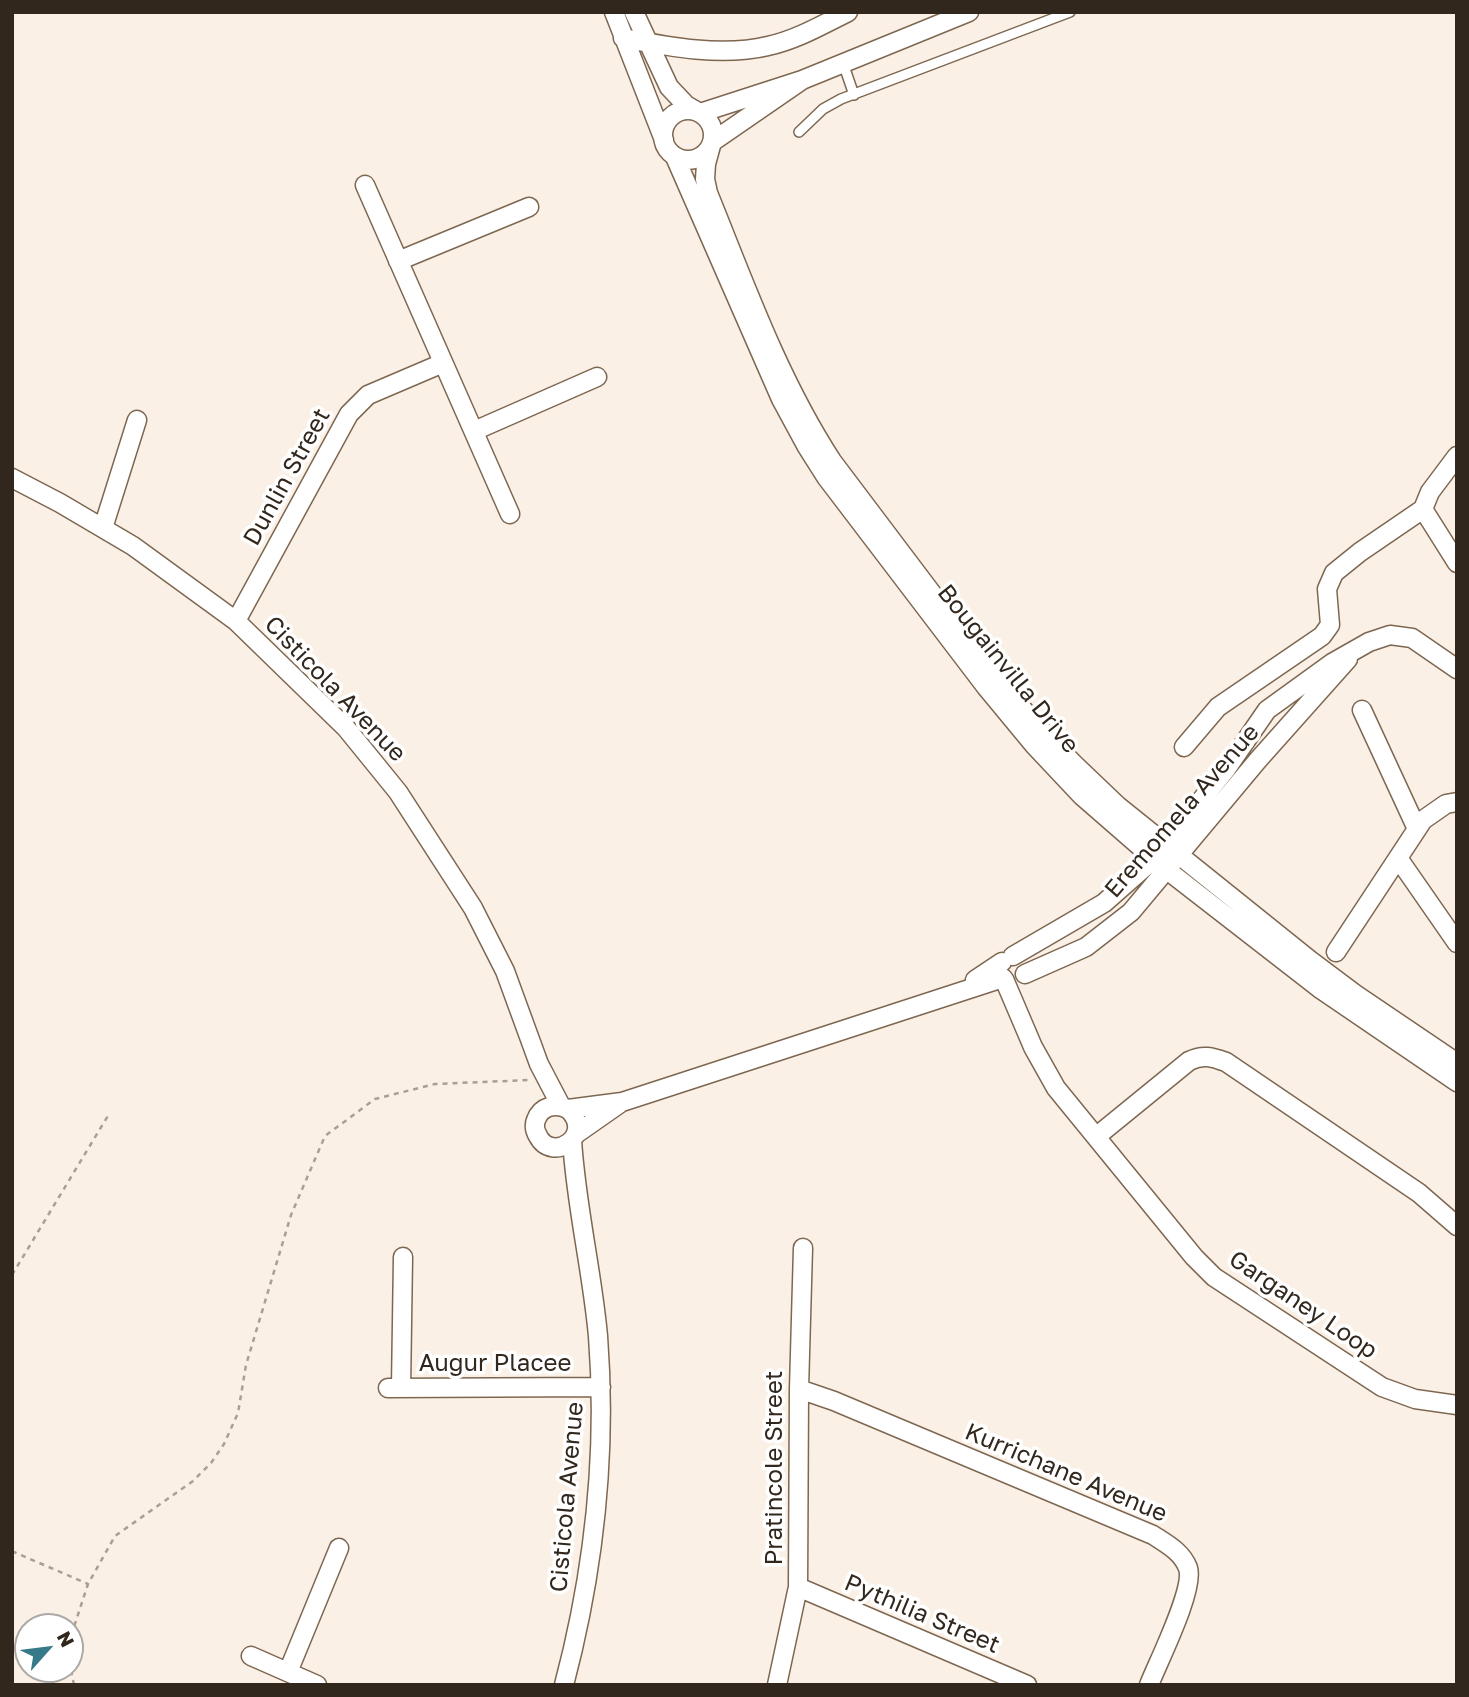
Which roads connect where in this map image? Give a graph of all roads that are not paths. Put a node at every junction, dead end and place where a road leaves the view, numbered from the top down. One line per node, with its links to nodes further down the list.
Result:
1 (614, 12): 7 (street, Bougainvilla Drive)
2 (634, 12): 8 (street)
3 (848, 12): 8 (street)
4 (969, 12): 9 (street)
5 (1070, 12): 6 (lane)
6 (1056, 15): 11 (lane)
7 (624, 38): 8 (street); 14 (street, Bougainvilla Drive)
8 (646, 42): 12 (street)
9 (843, 63): 10 (street); 11 (lane)
10 (802, 80): 12 (street); 15 (street)
11 (854, 95): 13 (lane)
12 (699, 113): 14 (street); 15 (street)
13 (799, 132)
14 (664, 140): 16 (street, Bougainvilla Drive)
15 (712, 142): 16 (street); 26 (street, Bougainvilla Drive)
16 (675, 158): 26 (street, Bougainvilla Drive)
17 (365, 185): 19 (street)
18 (529, 207): 19 (street)
19 (398, 261): 20 (street)
20 (443, 363): 23 (street); 31 (street, Dunlin Street)
21 (597, 377): 23 (street)
22 (137, 420): 29 (street)
23 (474, 431): 28 (street)
24 (1457, 456): 27 (street)
25 (12, 478): 29 (street, Cisticola Avenue)
26 (852, 499): 38 (street, Bougainvilla Drive)
27 (1423, 509): 30 (street); 35 (street)
28 (510, 513)
29 (103, 528): 31 (street, Cisticola Avenue)
30 (1457, 563)
31 (236, 621): 48 (street, Cisticola Avenue)
32 (1355, 651): 33 (street, Eremomela Avenue); 38 (street, Eremomela Avenue); 38 (street, Eremomela Avenue)
33 (1457, 669)
34 (1362, 710): 37 (street)
35 (1184, 747)
36 (1457, 802): 37 (street)
37 (1417, 829): 39 (street)
38 (1167, 857): 40 (street, Eremomela Avenue); 41 (street, Eremomela Avenue); 47 (street, Bougainvilla Drive); 49 (street, Bougainvilla Drive)
39 (1398, 858): 42 (street); 43 (street)
40 (1091, 912): 41 (street); 44 (street, Eremomela Avenue)
41 (1105, 933): 45 (street, Eremomela Avenue)
42 (1457, 943)
43 (1336, 952)
44 (1005, 969): 45 (street, Eremomela Avenue); 46 (street, Garganey Loop); 50 (street, Eremomela Avenue)
45 (1024, 976): 46 (street, Garganey Loop)
46 (1021, 1013): 53 (street, Garganey Loop)
47 (1457, 1063)
48 (539, 1072): 51 (street, Cisticola Avenue); 52 (street, Cisticola Avenue)
49 (1457, 1082)
50 (622, 1102): 51 (street, Eremomela Avenue); 54 (street, Eremomela Avenue)
51 (564, 1107): 52 (street); 54 (street)
52 (541, 1111): 55 (street)
53 (1097, 1136): 57 (street); 62 (street, Garganey Loop)
54 (574, 1137): 55 (street); 56 (street, Cisticola Avenue)
55 (552, 1147): 56 (street, Cisticola Avenue)
56 (575, 1187): 60 (street, Cisticola Avenue)
57 (1457, 1226)
58 (803, 1248): 61 (street, Pratincole Street)
59 (403, 1257): 60 (street, Augur Placee)
60 (601, 1387): 68 (street, Cisticola Avenue)
61 (799, 1389): 64 (street, Pratincole Street); 71 (street, Kurrichane Avenue)
62 (1457, 1405)
63 (339, 1548): 66 (street)
64 (798, 1587): 69 (street, Pratincole Street); 70 (street, Pythilia Street)
65 (251, 1656): 66 (street)
66 (288, 1672): 67 (street)
67 (317, 1685)
68 (564, 1685)
69 (777, 1685)
70 (1027, 1685)
71 (1149, 1685)

